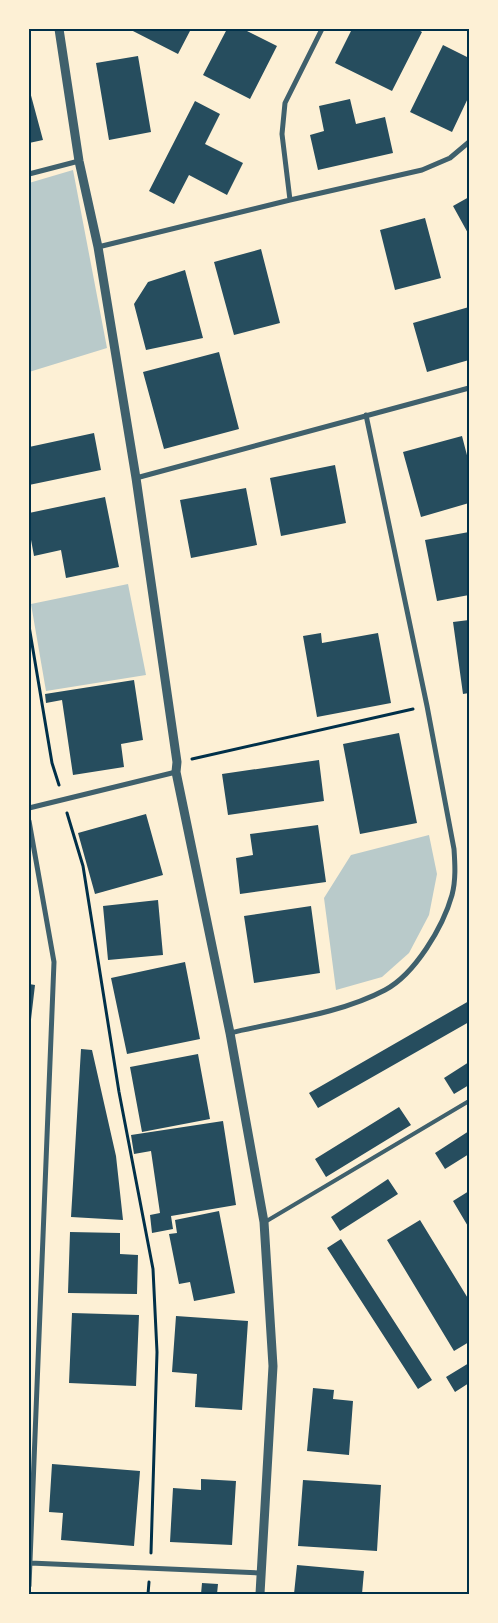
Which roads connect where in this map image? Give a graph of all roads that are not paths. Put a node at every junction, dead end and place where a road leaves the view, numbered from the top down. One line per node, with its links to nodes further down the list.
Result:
1 (59, 29): 4 (street)
2 (322, 29): 6 (street)
3 (469, 142): 6 (street)
4 (79, 161): 5 (street); 7 (street)
5 (29, 174)
6 (290, 200): 7 (street)
7 (98, 247): 10 (street)
8 (469, 388): 9 (street)
9 (366, 415): 10 (street); 14 (street)
10 (136, 478): 11 (street)
11 (177, 767): 12 (street); 14 (street)
12 (29, 808)
13 (29, 821): 17 (street)
14 (230, 1033): 16 (street)
15 (469, 1101): 16 (lane)
16 (264, 1222): 19 (street)
17 (32, 1437): 18 (street)
18 (30, 1563): 19 (street); 20 (street)
19 (260, 1573): 21 (street)
20 (29, 1586)
21 (260, 1594)

